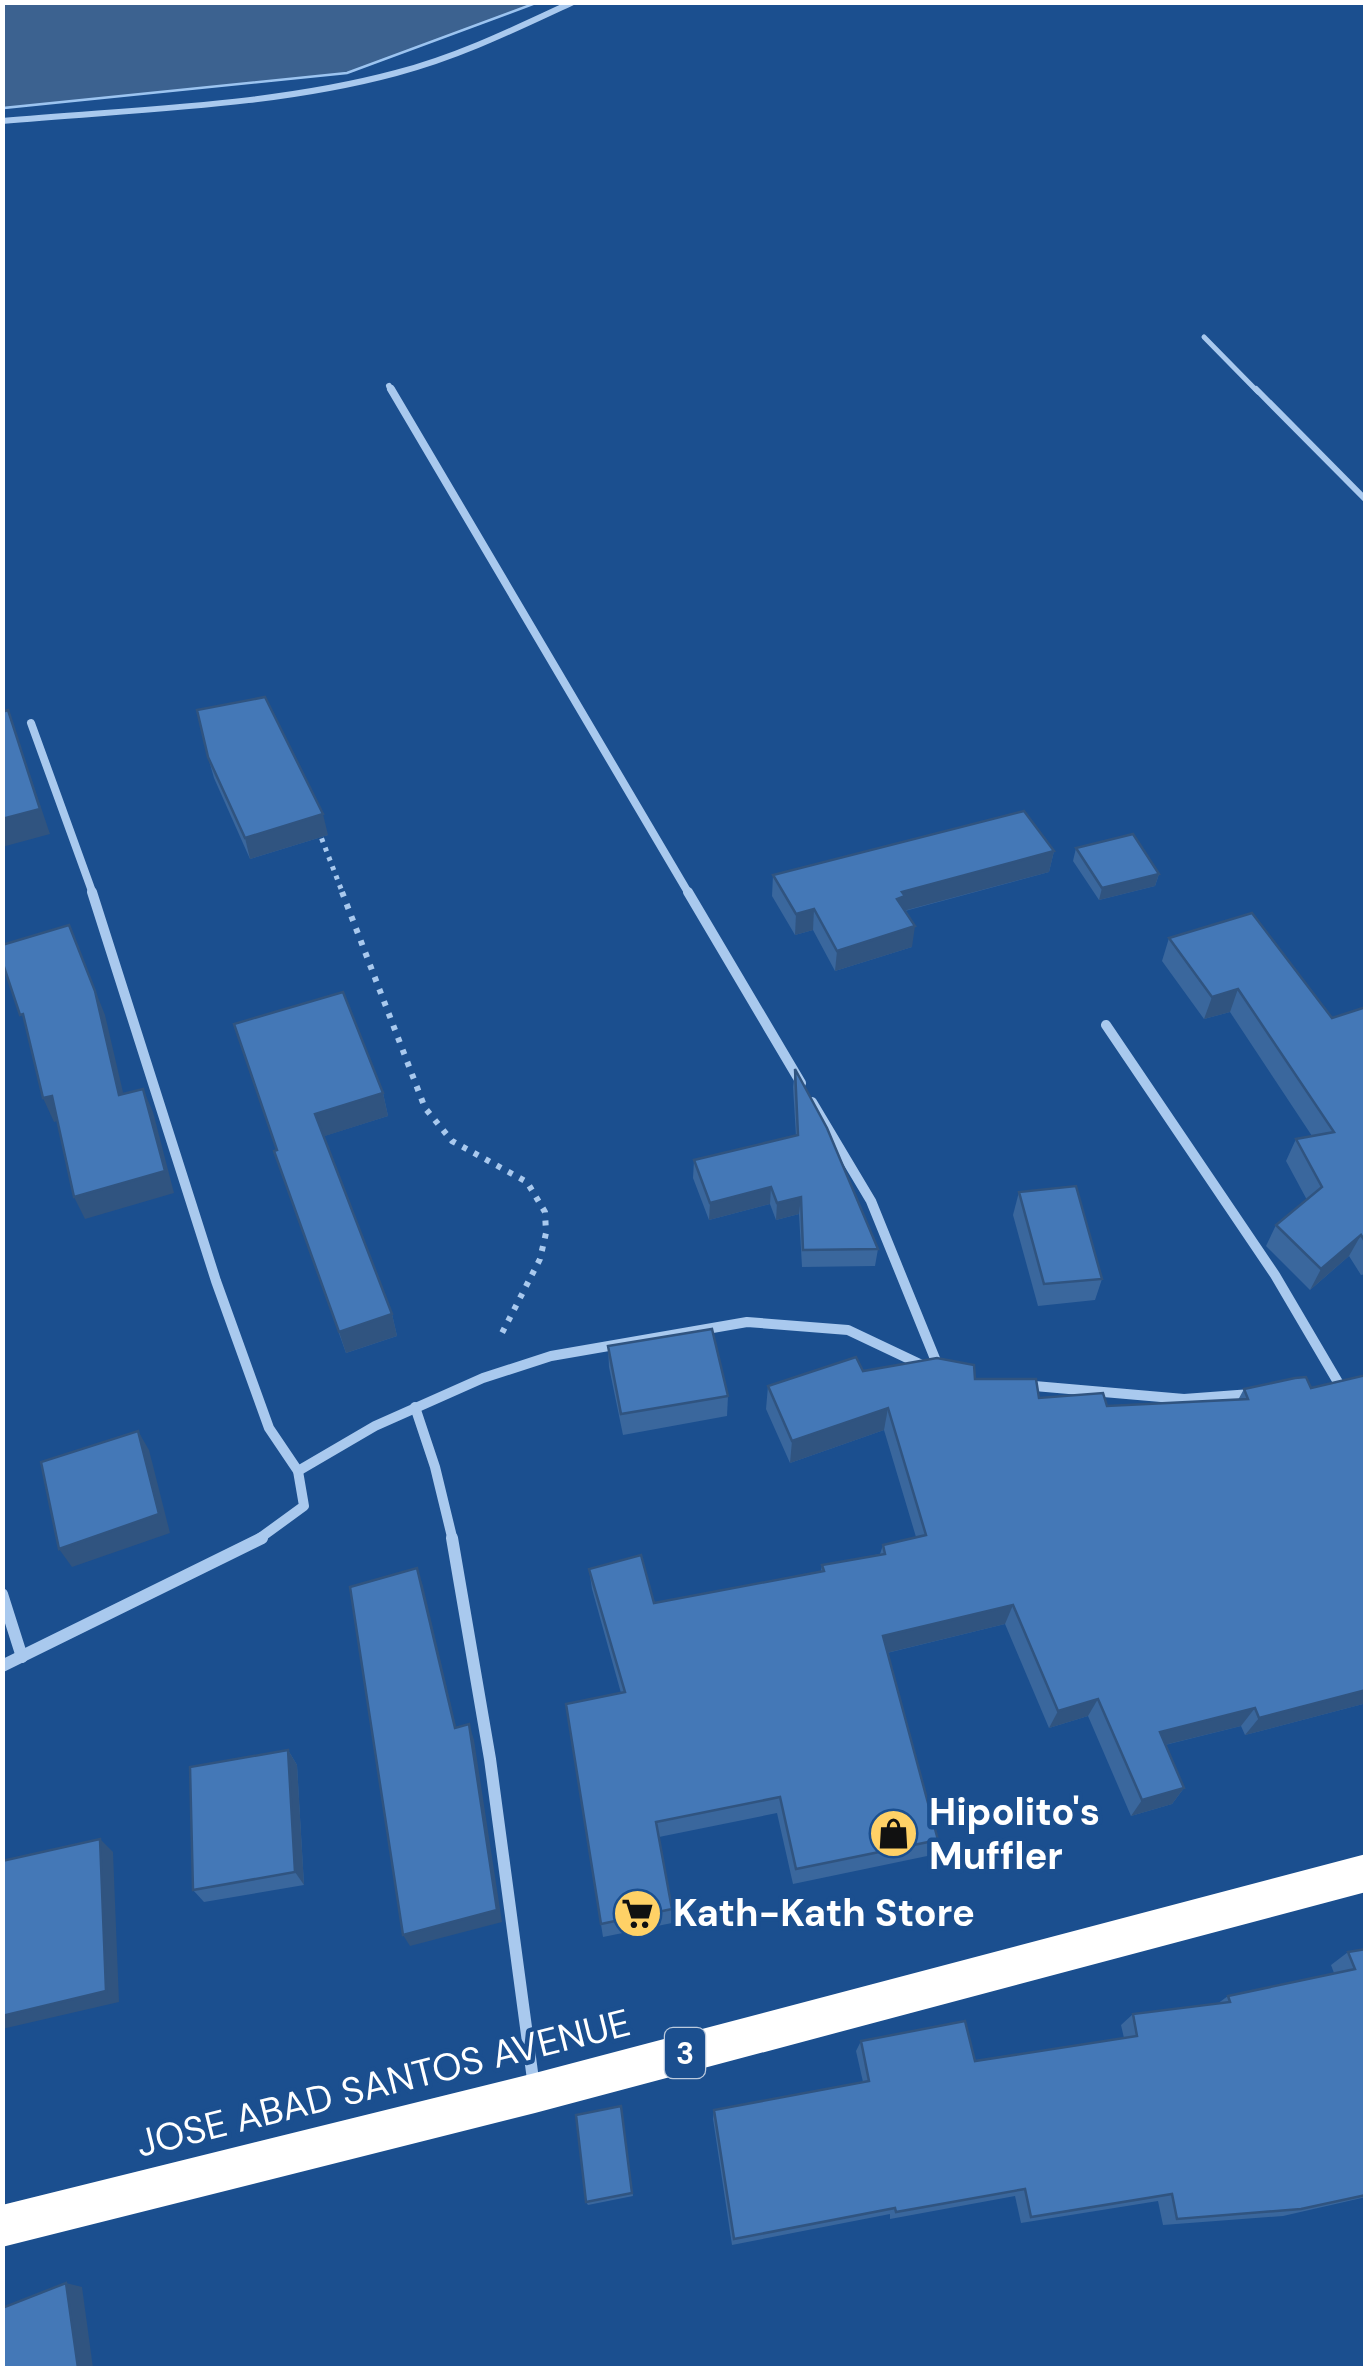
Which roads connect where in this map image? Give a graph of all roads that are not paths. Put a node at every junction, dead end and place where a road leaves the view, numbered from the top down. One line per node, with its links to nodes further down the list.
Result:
1 (573, 2): 2 (street)
2 (2, 121)
3 (1204, 338): 5 (lane)
4 (389, 386): 8 (street)
5 (1366, 500)
6 (30, 723): 14 (street)
7 (1106, 1025): 11 (street)
8 (942, 1376): 9 (street); 13 (street)
9 (960, 1378)
10 (1015, 1384): 12 (street)
11 (1322, 1390)
12 (1263, 1394)
13 (415, 1407): 14 (street); 19 (street)
14 (298, 1471): 16 (street)
15 (2, 1594): 16 (street)
16 (22, 1657): 17 (street)
17 (2, 1666)
18 (1366, 1873): 19 (highway, JOSE ABAD SANTOS AVENUE / 3)
19 (535, 2093): 20 (highway, JOSE ABAD SANTOS AVENUE / 3)
20 (2, 2226)

